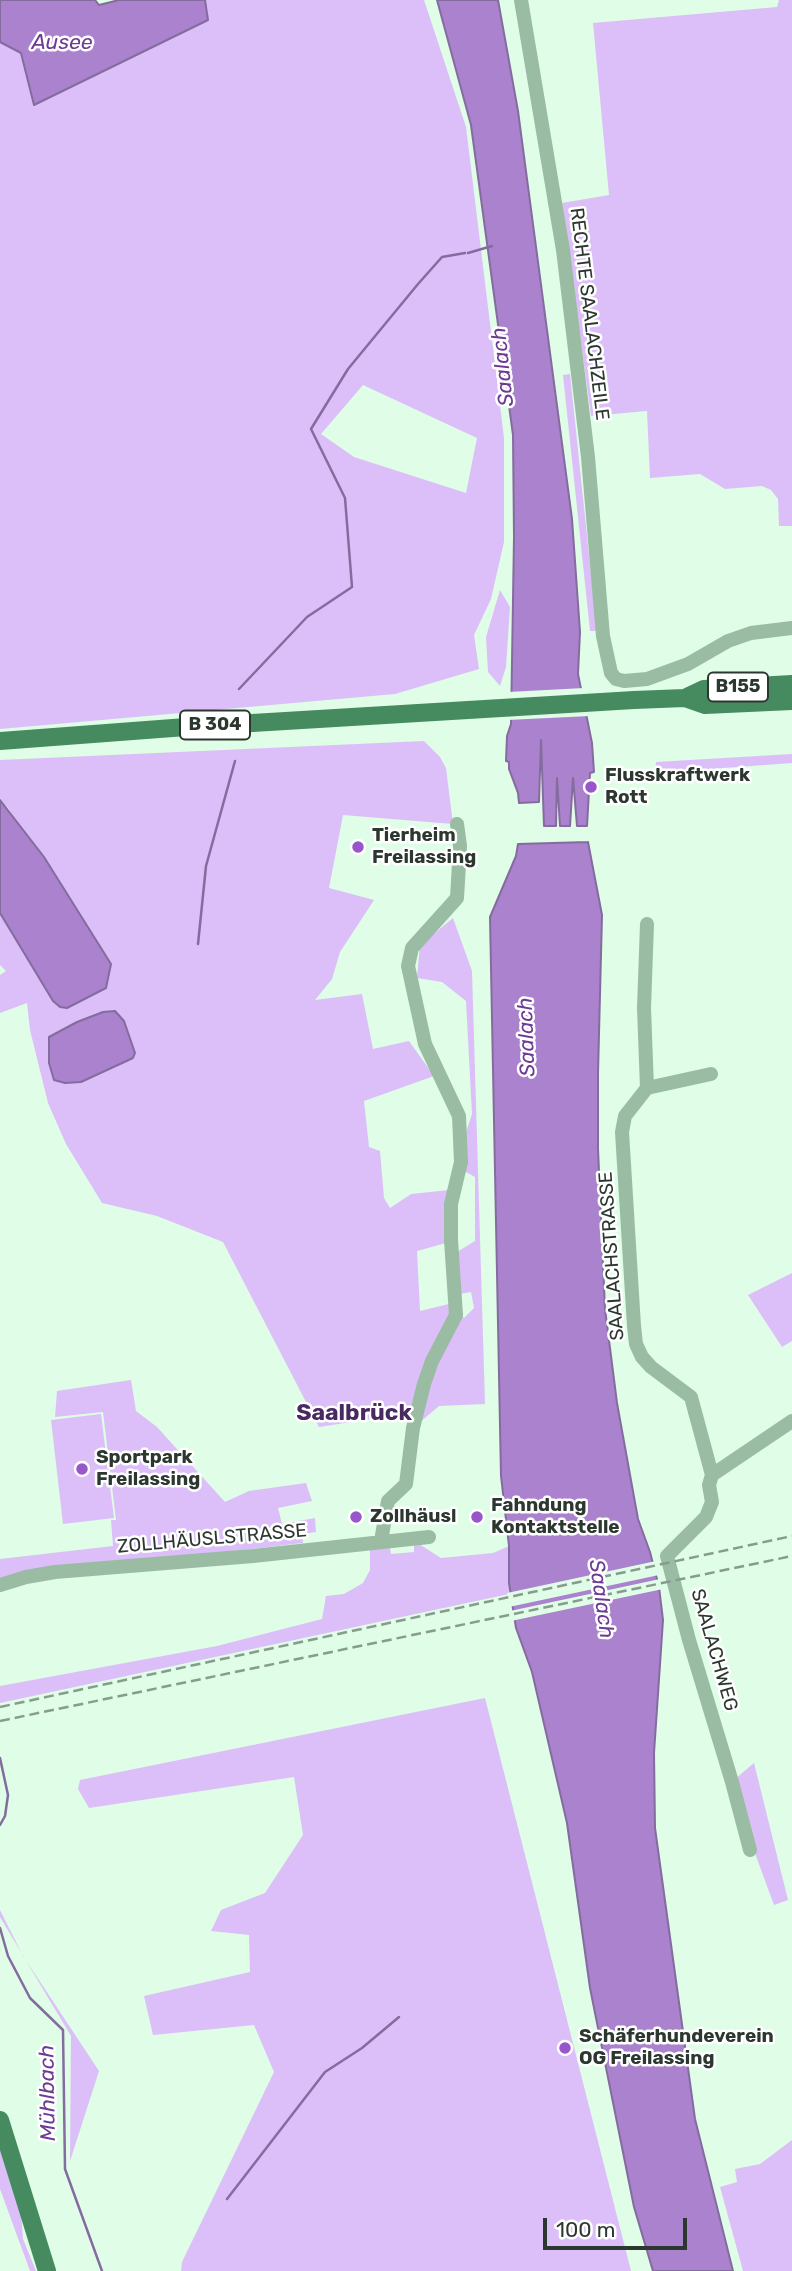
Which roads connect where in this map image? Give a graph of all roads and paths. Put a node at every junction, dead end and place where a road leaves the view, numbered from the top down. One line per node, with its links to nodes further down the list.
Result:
1 (521, 0): 2 (street, RECHTE SAALACHZEILE)
2 (792, 628)
3 (792, 684): 4 (main road, B155)
4 (685, 698): 5 (main road, B155); 6 (main road, B155)
5 (792, 701)
6 (545, 705): 7 (main road, B 304)
7 (0, 741)
8 (457, 824): 15 (street)
9 (647, 924): 11 (street)
10 (710, 1074): 11 (street)
11 (647, 1088): 13 (street, SAALACHSTRASSE)
12 (792, 1421): 13 (street)
13 (712, 1475): 17 (street, SAALACHWEG)
14 (429, 1538): 15 (street, ZOLLHÄUSLSTRASSE)
15 (381, 1541): 16 (street, ZOLLHÄUSLSTRASSE)
16 (0, 1585)
17 (750, 1850)
18 (0, 2120): 19 (main road)
19 (47, 2271)

